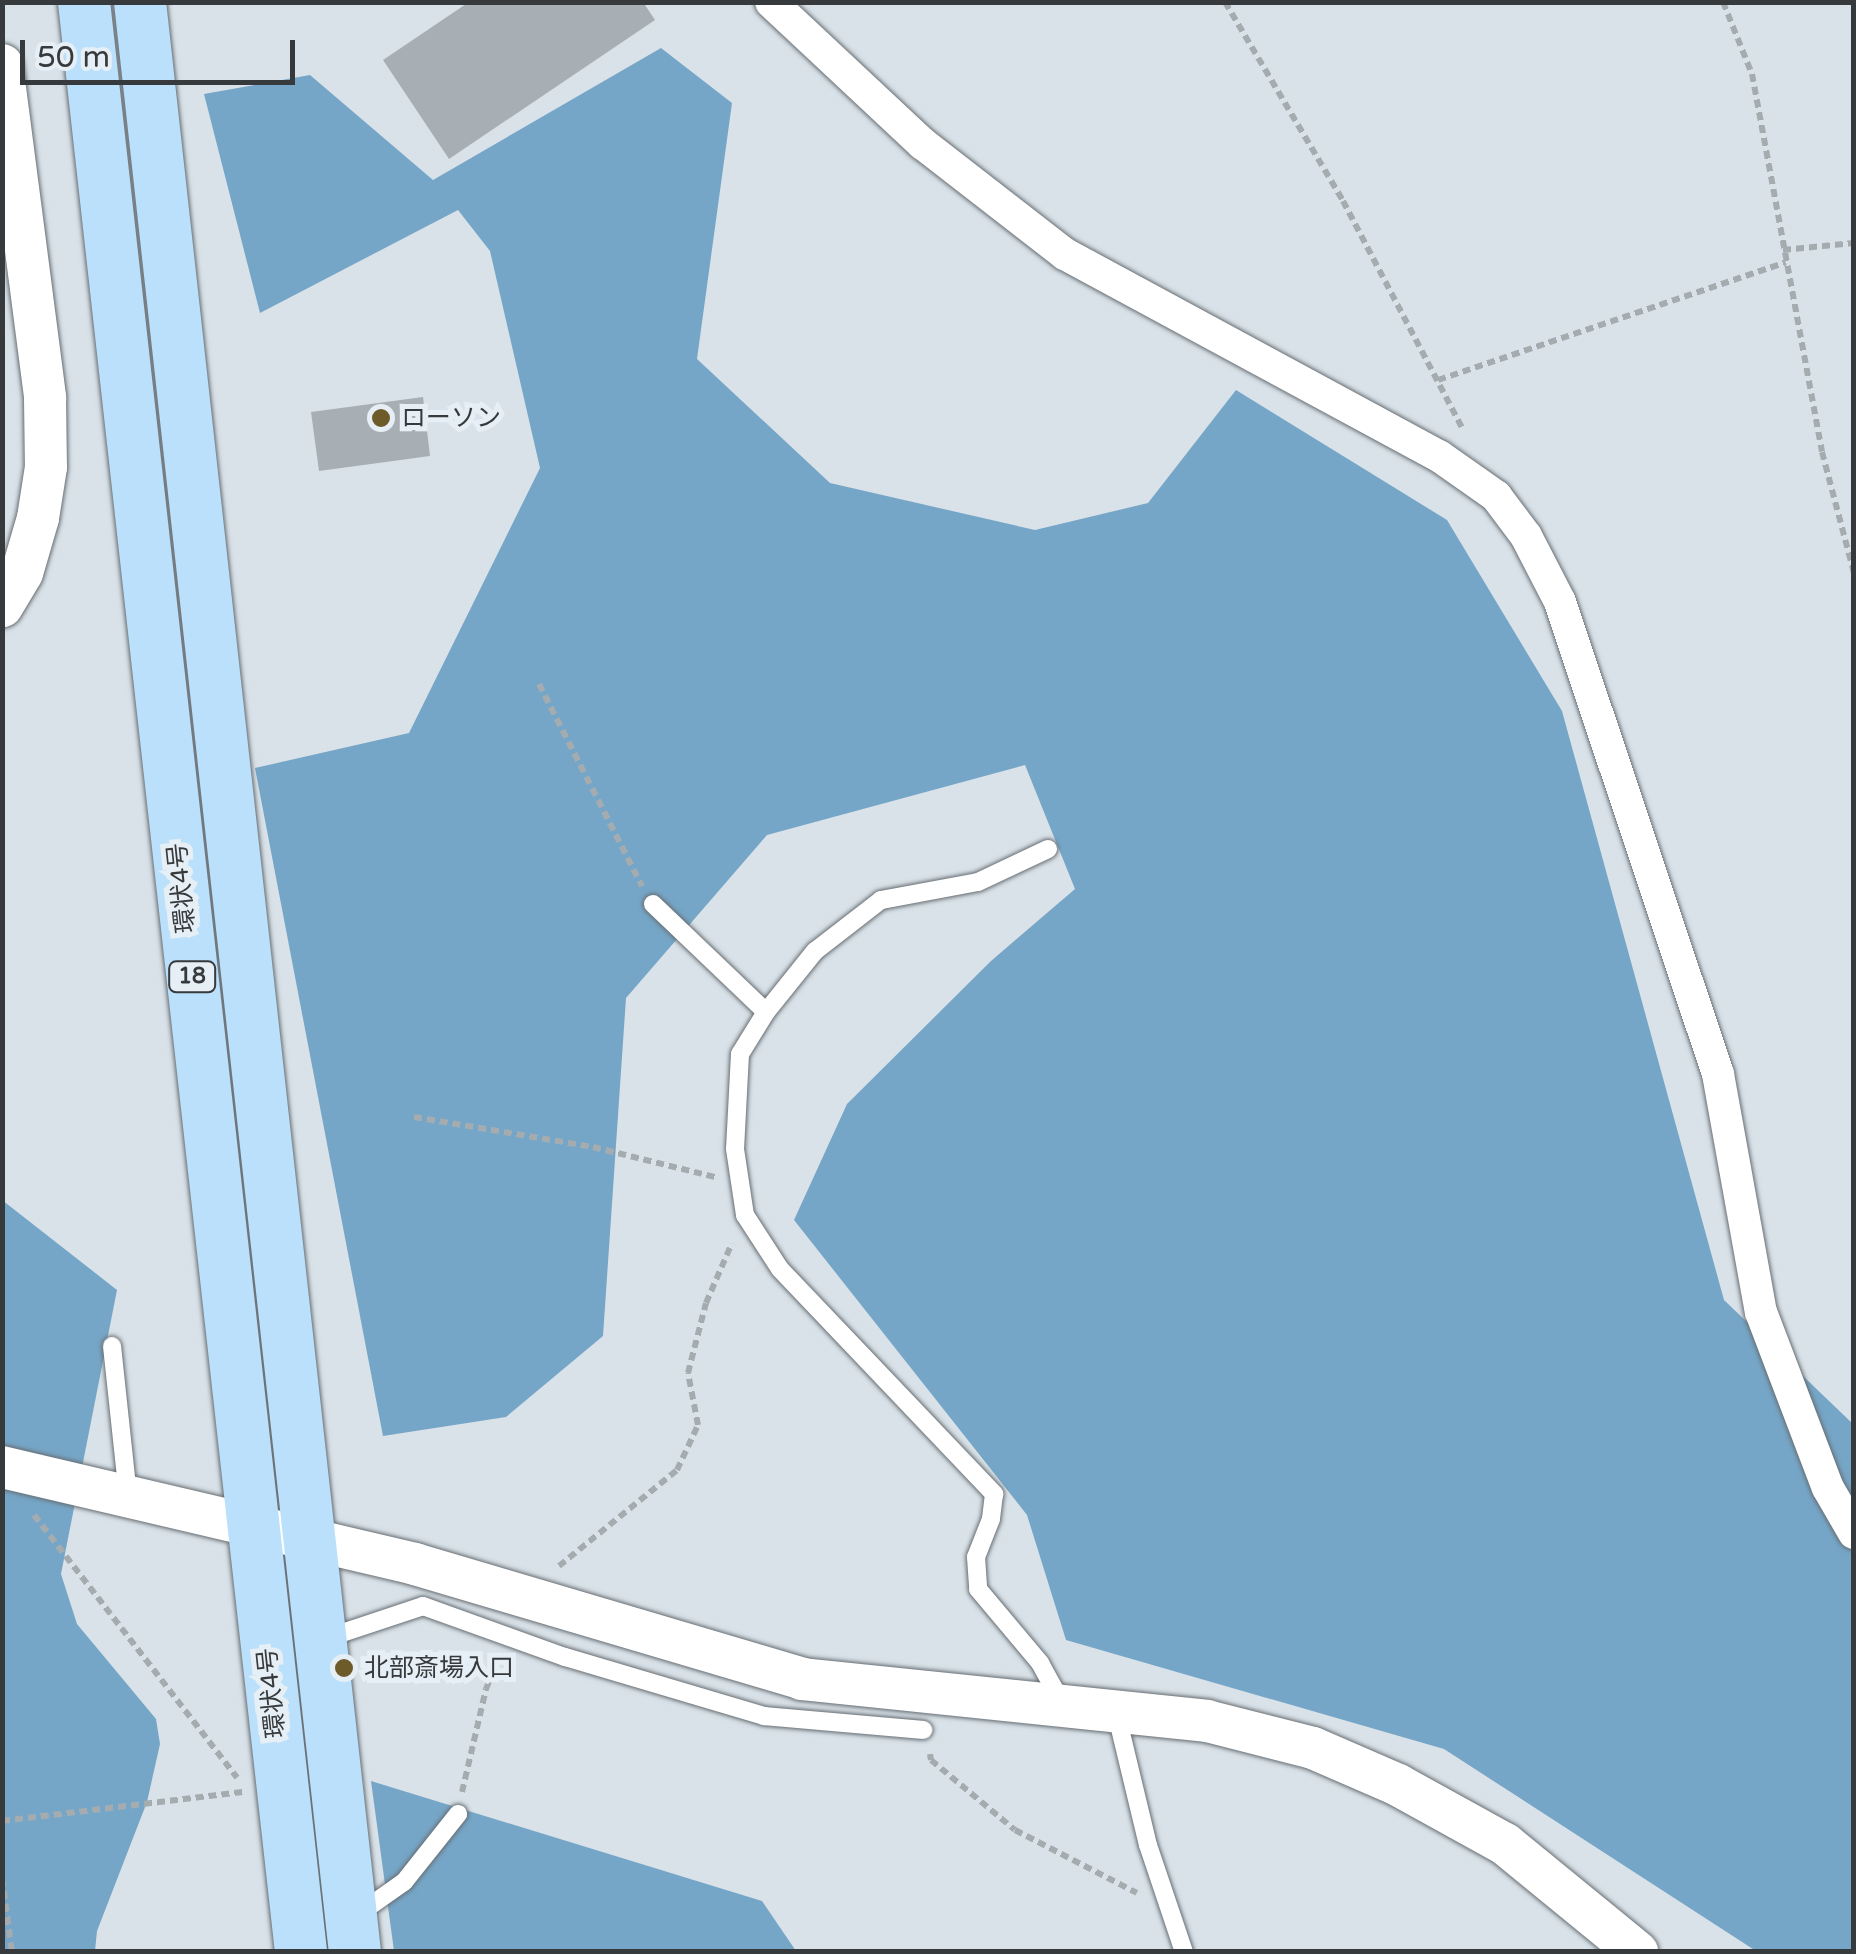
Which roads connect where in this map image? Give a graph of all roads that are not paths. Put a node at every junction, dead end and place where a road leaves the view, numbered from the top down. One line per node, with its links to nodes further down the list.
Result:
1 (84, 2): 12 (main road, 環状4号 / 18)
2 (140, 2): 14 (main road, 18)
3 (771, 2): 13 (street)
4 (2, 65): 5 (street)
5 (2, 606)
6 (1048, 849): 8 (lane)
7 (653, 904): 8 (lane)
8 (766, 1012): 16 (lane)
9 (112, 1346): 11 (lane)
10 (14, 1471): 11 (street)
11 (129, 1500): 12 (street)
12 (253, 1528): 14 (street); 21 (main road, 環状4号 / 18)
13 (1854, 1533)
14 (308, 1539): 15 (main road, 18); 16 (street)
15 (320, 1640): 18 (lane); 20 (main road, 18)
16 (1063, 1706): 17 (street)
17 (1116, 1711): 22 (lane); 23 (street)
18 (924, 1730)
19 (458, 1814): 20 (lane)
20 (353, 1935)
21 (301, 1952)
22 (1184, 1952)
23 (1637, 1952)

